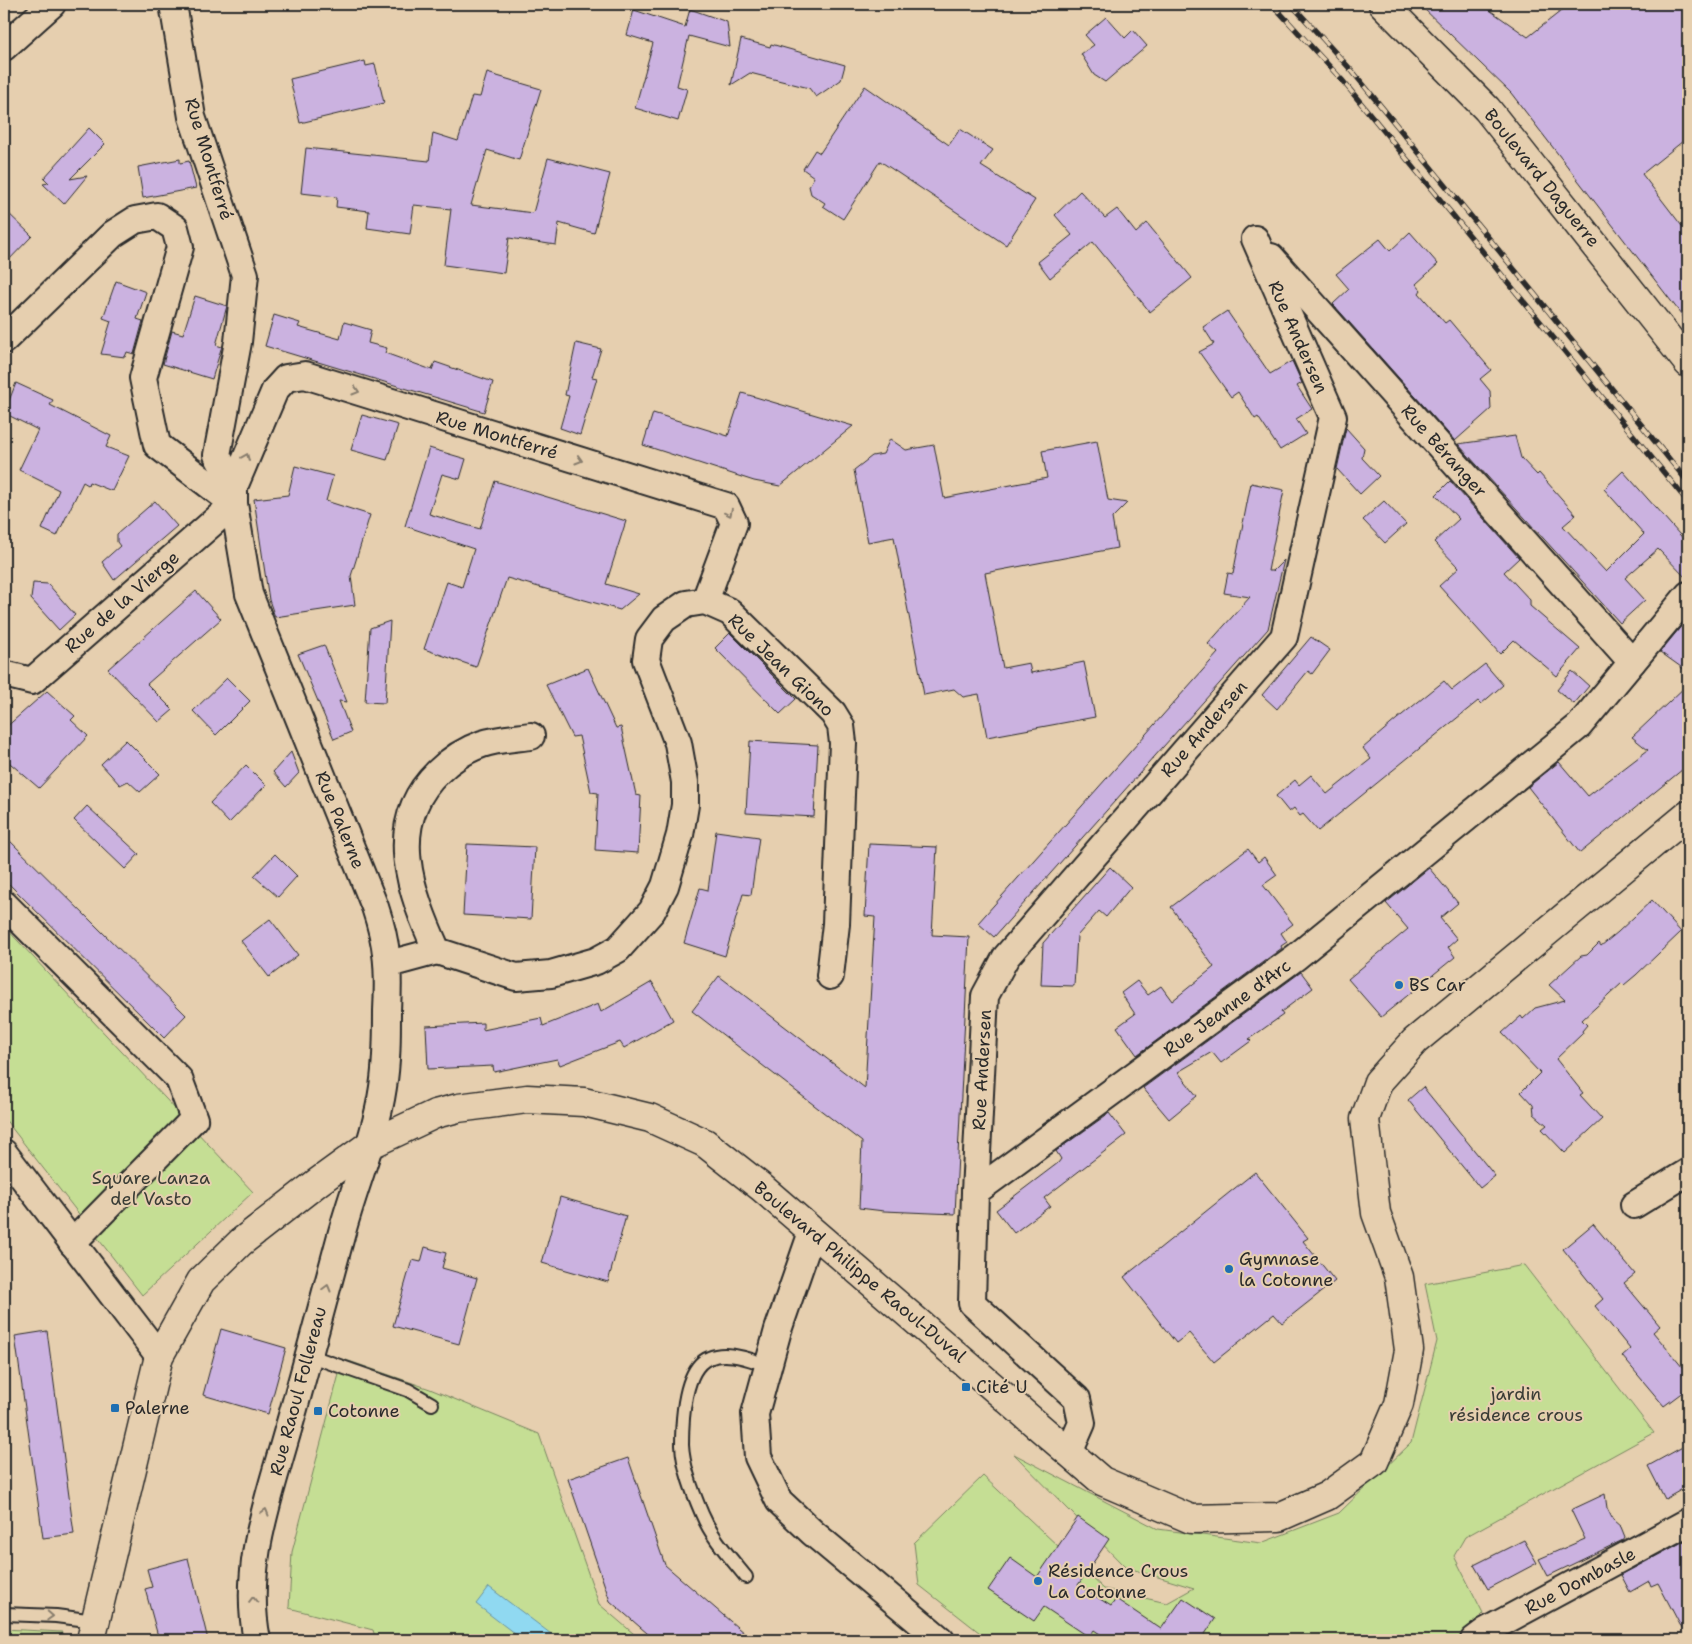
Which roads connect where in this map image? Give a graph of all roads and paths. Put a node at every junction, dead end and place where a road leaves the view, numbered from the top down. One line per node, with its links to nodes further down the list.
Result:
1 (52, 4): 4 (street)
2 (173, 4): 8 (street, Rue Montferré)
3 (1383, 4): 7 (street, Boulevard Daguerre)
4 (4, 47)
5 (1255, 239): 11 (street, Rue Béranger); 22 (street, Rue Andersen)
6 (4, 340): 8 (street)
7 (1688, 363)
8 (234, 495): 10 (street, Rue Montferré, one-way to 10); 12 (street, Rue de la Vierge); 17 (street, Rue Palerne)
9 (1688, 595): 11 (street, Rue Jeanne d'Arc)
10 (705, 601): 16 (street); 18 (street, Rue Jean Giono)
11 (1632, 662): 22 (street, Rue Jeanne d'Arc)
12 (4, 674)
13 (531, 736): 16 (street)
14 (1688, 815): 30 (street, Boulevard Philippe Raoul-Duval)
15 (4, 904): 25 (street)
16 (437, 952): 17 (street)
17 (389, 964): 19 (street, Rue Palerne)
18 (830, 976)
19 (369, 1145): 24 (street, Boulevard Philippe Raoul-Duval); 26 (street, Rue Raoul Follereau, one-way to 19); 27 (street, Boulevard Philippe Raoul-Duval)
20 (4, 1154): 25 (street)
21 (1688, 1172): 23 (street)
22 (976, 1192): 30 (street)
23 (1634, 1205)
24 (812, 1232): 28 (street); 30 (street, Boulevard Philippe Raoul-Duval)
25 (72, 1242): 27 (street)
26 (308, 1355): 29 (lane); 35 (street, Rue Raoul Follereau, one-way to 26)
27 (159, 1356): 34 (street, Boulevard Philippe Raoul-Duval)
28 (768, 1365): 32 (lane); 36 (street)
29 (432, 1404)
30 (1069, 1453)
31 (1688, 1522): 37 (street, Rue Dombasle)
32 (746, 1577)
33 (4, 1614): 34 (lane, one-way to 34)
34 (93, 1630)
35 (257, 1640)
36 (941, 1640)
37 (1474, 1640)

